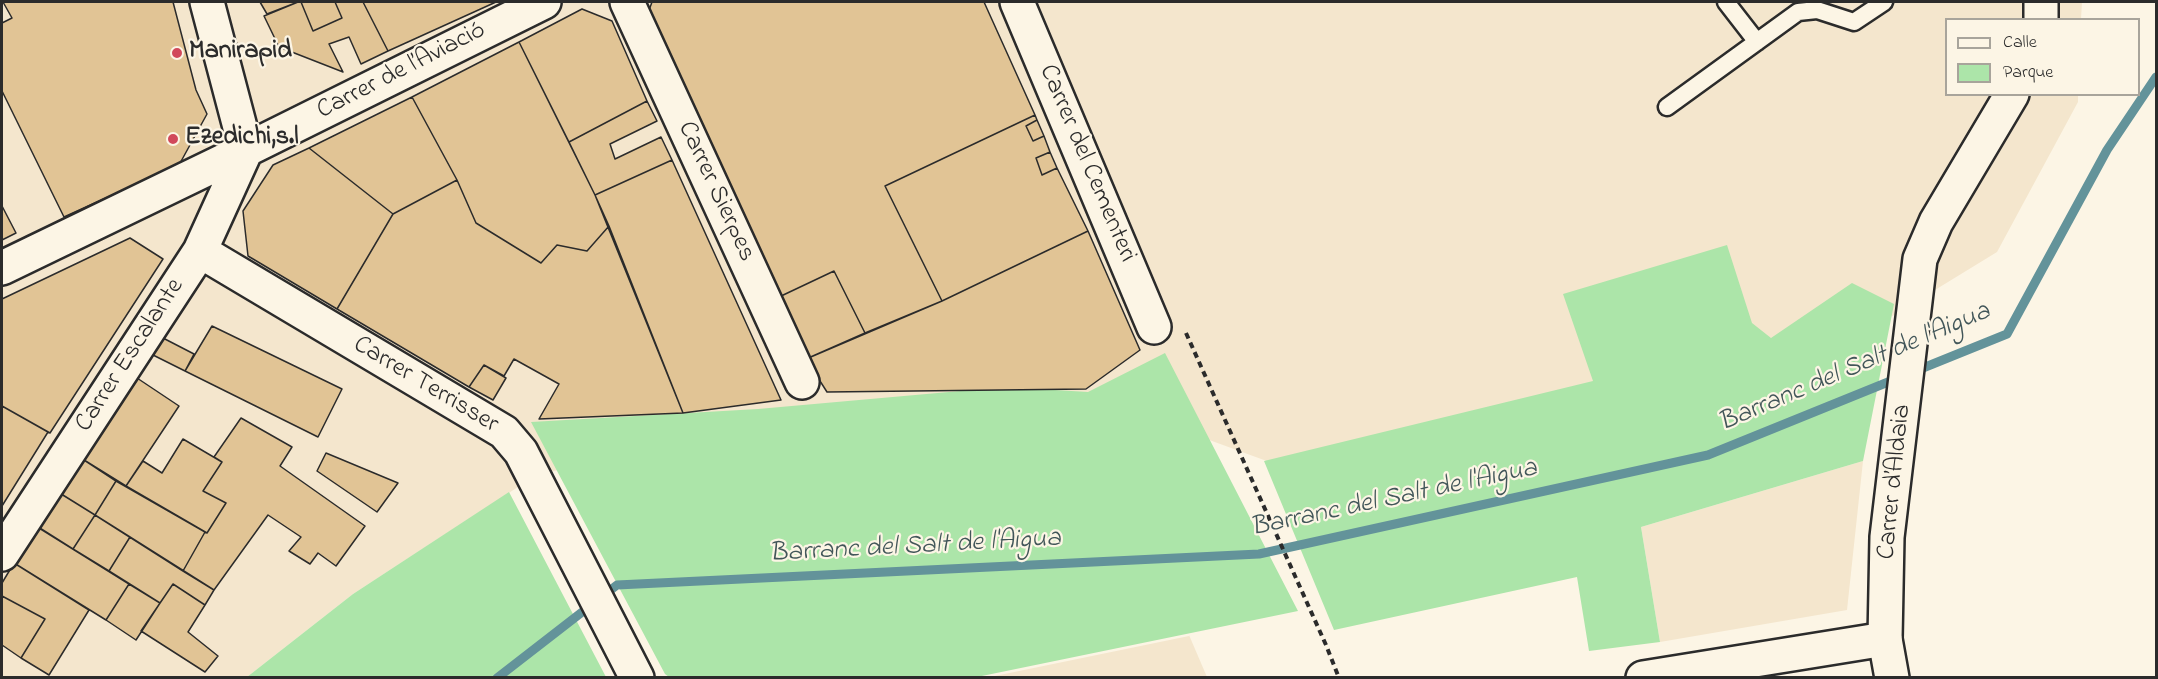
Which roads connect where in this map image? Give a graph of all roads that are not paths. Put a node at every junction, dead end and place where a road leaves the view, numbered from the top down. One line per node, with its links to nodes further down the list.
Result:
1 (207, 2): 12 (street)
2 (544, 2): 12 (street, Carrer de l’Aviació)
3 (627, 2): 16 (street, Carrer Sierpes)
4 (1017, 2): 15 (street, Carrer del Cementeri)
5 (1726, 2): 9 (lane)
6 (1884, 2): 9 (lane)
7 (2041, 2): 8 (street)
8 (2041, 18)
9 (1757, 42): 11 (lane)
10 (2011, 96): 18 (street, Carrer d’Aldaia)
11 (1667, 107)
12 (246, 150): 13 (street, Carrer Escalante); 14 (street, Carrer de l’Aviació)
13 (200, 251): 17 (street, Carrer Escalante); 19 (street, Carrer Terrisser)
14 (2, 268)
15 (1170, 329)
16 (802, 382)
17 (2, 554)
18 (1885, 639): 20 (street); 21 (street, Carrer d’Aldaia)
19 (637, 678)
20 (1643, 678)
21 (1892, 678)

